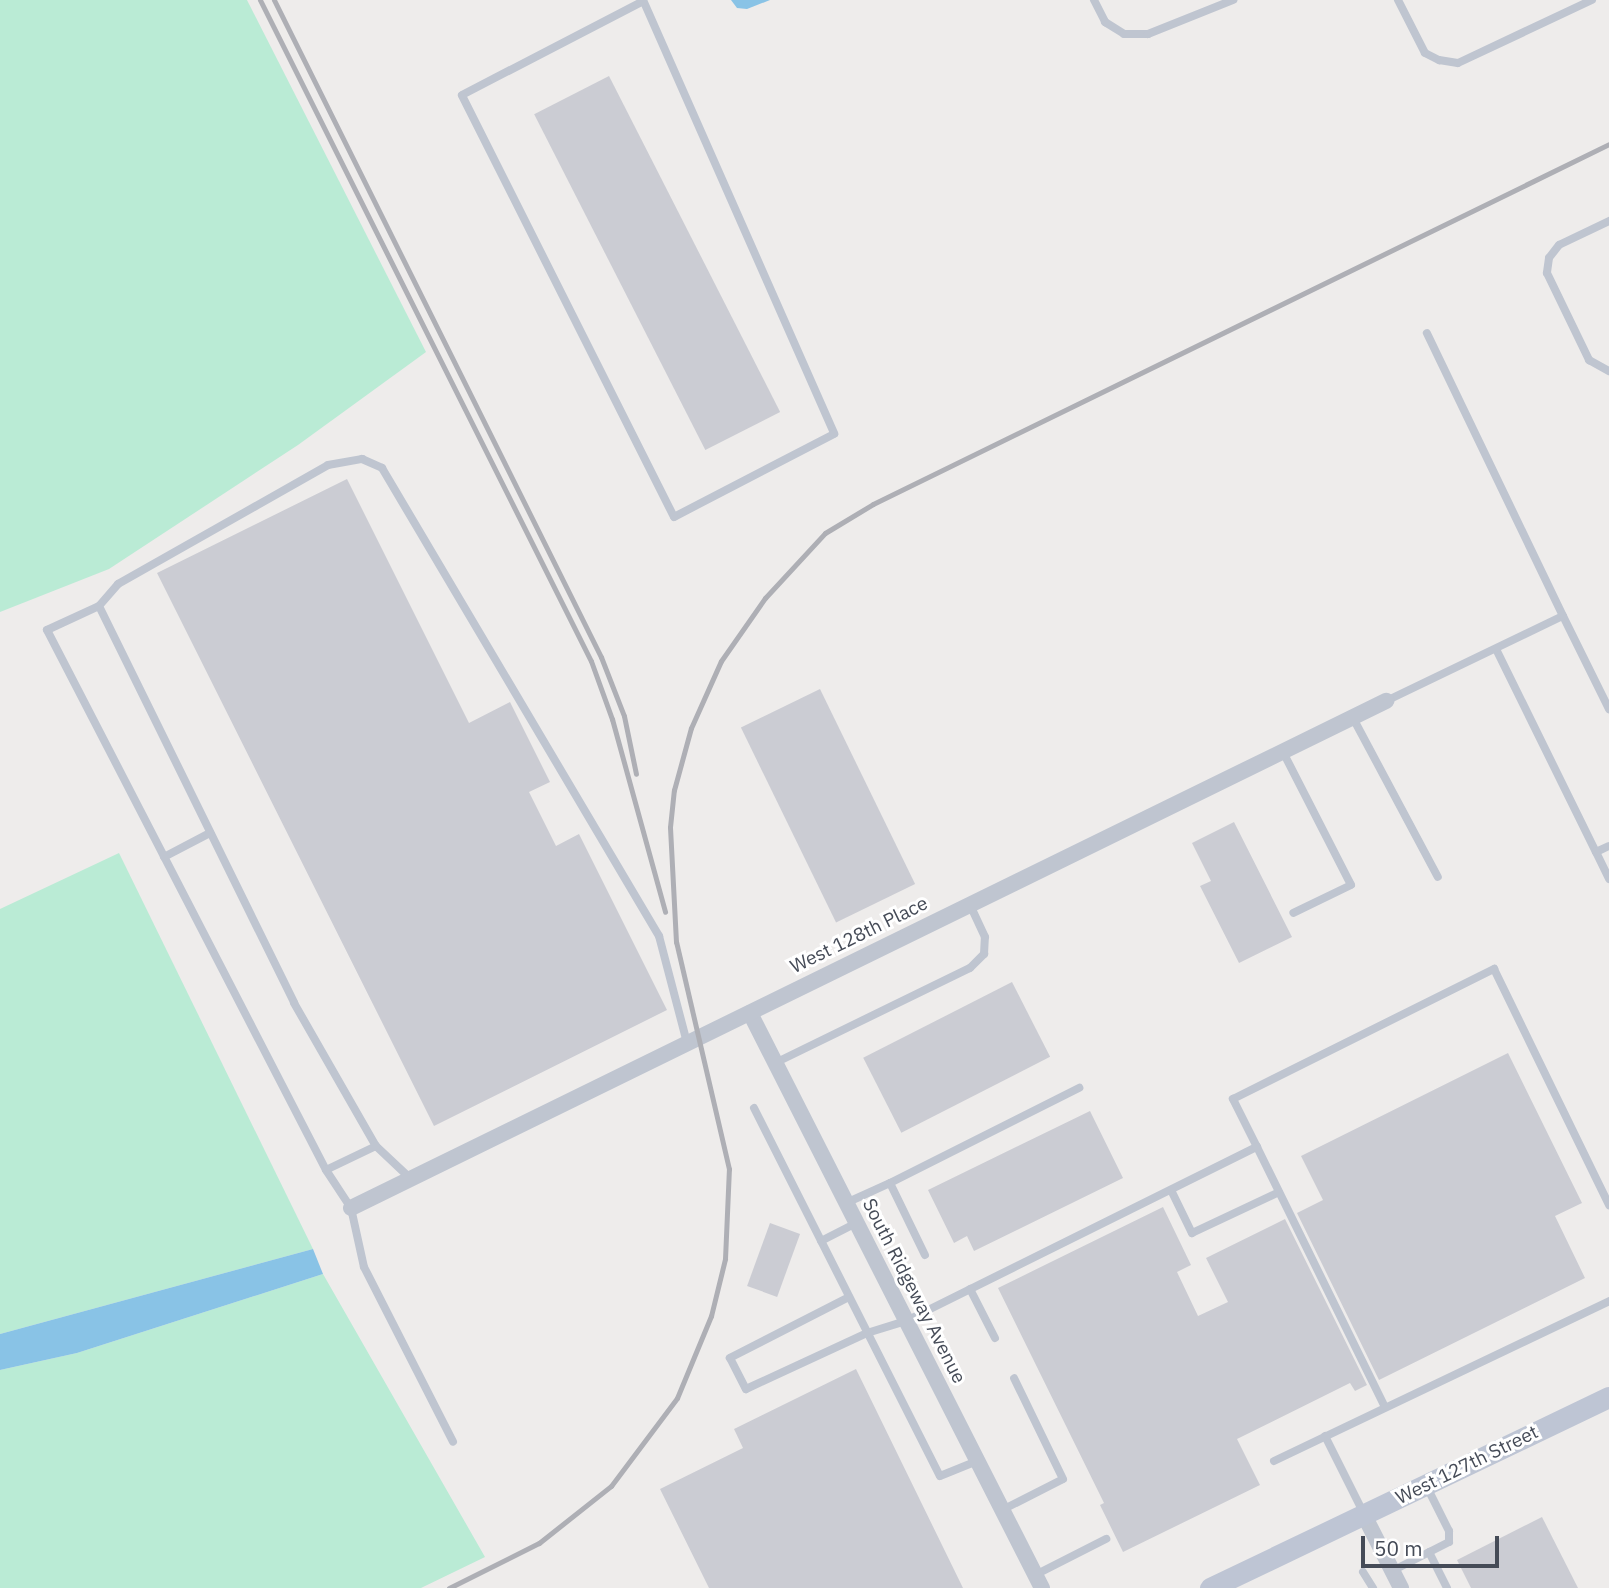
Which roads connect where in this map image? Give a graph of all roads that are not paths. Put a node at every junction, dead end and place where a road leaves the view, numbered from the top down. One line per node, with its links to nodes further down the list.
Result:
1 (1094, 0): 2 (lane)
2 (1233, 0)
3 (1398, 0): 4 (lane)
4 (1592, 0)
5 (643, 1): 5 (lane)
6 (1609, 221): 8 (lane)
7 (1427, 333): 10 (lane)
8 (1609, 371)
9 (99, 606): 16 (lane); 19 (lane); 25 (lane)
10 (1563, 616): 11 (lane); 13 (lane)
11 (1496, 649): 12 (lane); 18 (lane)
12 (1386, 701): 14 (street, West 128th Place)
13 (1609, 709)
14 (1353, 718): 15 (street, West 128th Place); 20 (lane)
15 (1283, 752): 22 (street, West 128th Place); 23 (lane)
16 (210, 833): 19 (lane); 29 (lane)
17 (1609, 846): 18 (lane)
18 (1596, 852): 21 (lane)
19 (164, 857): 31 (lane)
20 (1438, 877)
21 (1609, 879)
22 (970, 905): 24 (street, West 128th Place); 26 (lane)
23 (1293, 913)
24 (750, 1013): 25 (street, West 128th Place); 26 (street, South Ridgeway Avenue)
25 (687, 1043): 32 (street, West 128th Place)
26 (775, 1063): 36 (street, South Ridgeway Avenue)
27 (1079, 1088): 33 (lane)
28 (754, 1108): 40 (lane)
29 (376, 1146): 31 (lane); 32 (lane)
30 (1257, 1147): 34 (lane); 35 (lane); 37 (lane)
31 (326, 1170): 38 (lane)
32 (411, 1179): 38 (street, West 128th Place)
33 (890, 1183): 36 (lane); 41 (lane)
34 (1171, 1190): 35 (lane); 42 (lane)
35 (1279, 1192): 50 (lane)
36 (846, 1203): 39 (street, South Ridgeway Avenue)
37 (1609, 1205)
38 (351, 1208): 52 (lane)
39 (856, 1223): 40 (lane); 45 (street, South Ridgeway Avenue)
40 (821, 1241): 43 (lane)
41 (925, 1255)
42 (970, 1289): 45 (lane); 47 (lane)
43 (849, 1297): 46 (lane); 46 (lane)
44 (1609, 1301): 50 (lane)
45 (906, 1321): 46 (lane); 53 (street, South Ridgeway Avenue)
46 (867, 1333): 53 (lane)
47 (995, 1338)
48 (1014, 1378): 56 (lane)
49 (1609, 1397): 55 (main road, West 127th Street)
50 (1385, 1407): 51 (lane)
51 (1325, 1436): 54 (lane); 57 (lane)
52 (453, 1442)
53 (977, 1461): 56 (street, South Ridgeway Avenue)
54 (1274, 1461)
55 (1426, 1485): 57 (main road, West 127th Street); 59 (lane)
56 (1002, 1510): 62 (street, South Ridgeway Avenue)
57 (1364, 1515): 60 (street); 63 (main road, West 127th Street)
58 (1105, 1539): 62 (lane)
59 (1429, 1552): 60 (lane); 66 (lane)
60 (1392, 1571): 65 (street)
61 (1363, 1572): 64 (lane)
62 (1038, 1582)
63 (1210, 1588)
64 (1373, 1588)
65 (1401, 1588)
66 (1447, 1588)

